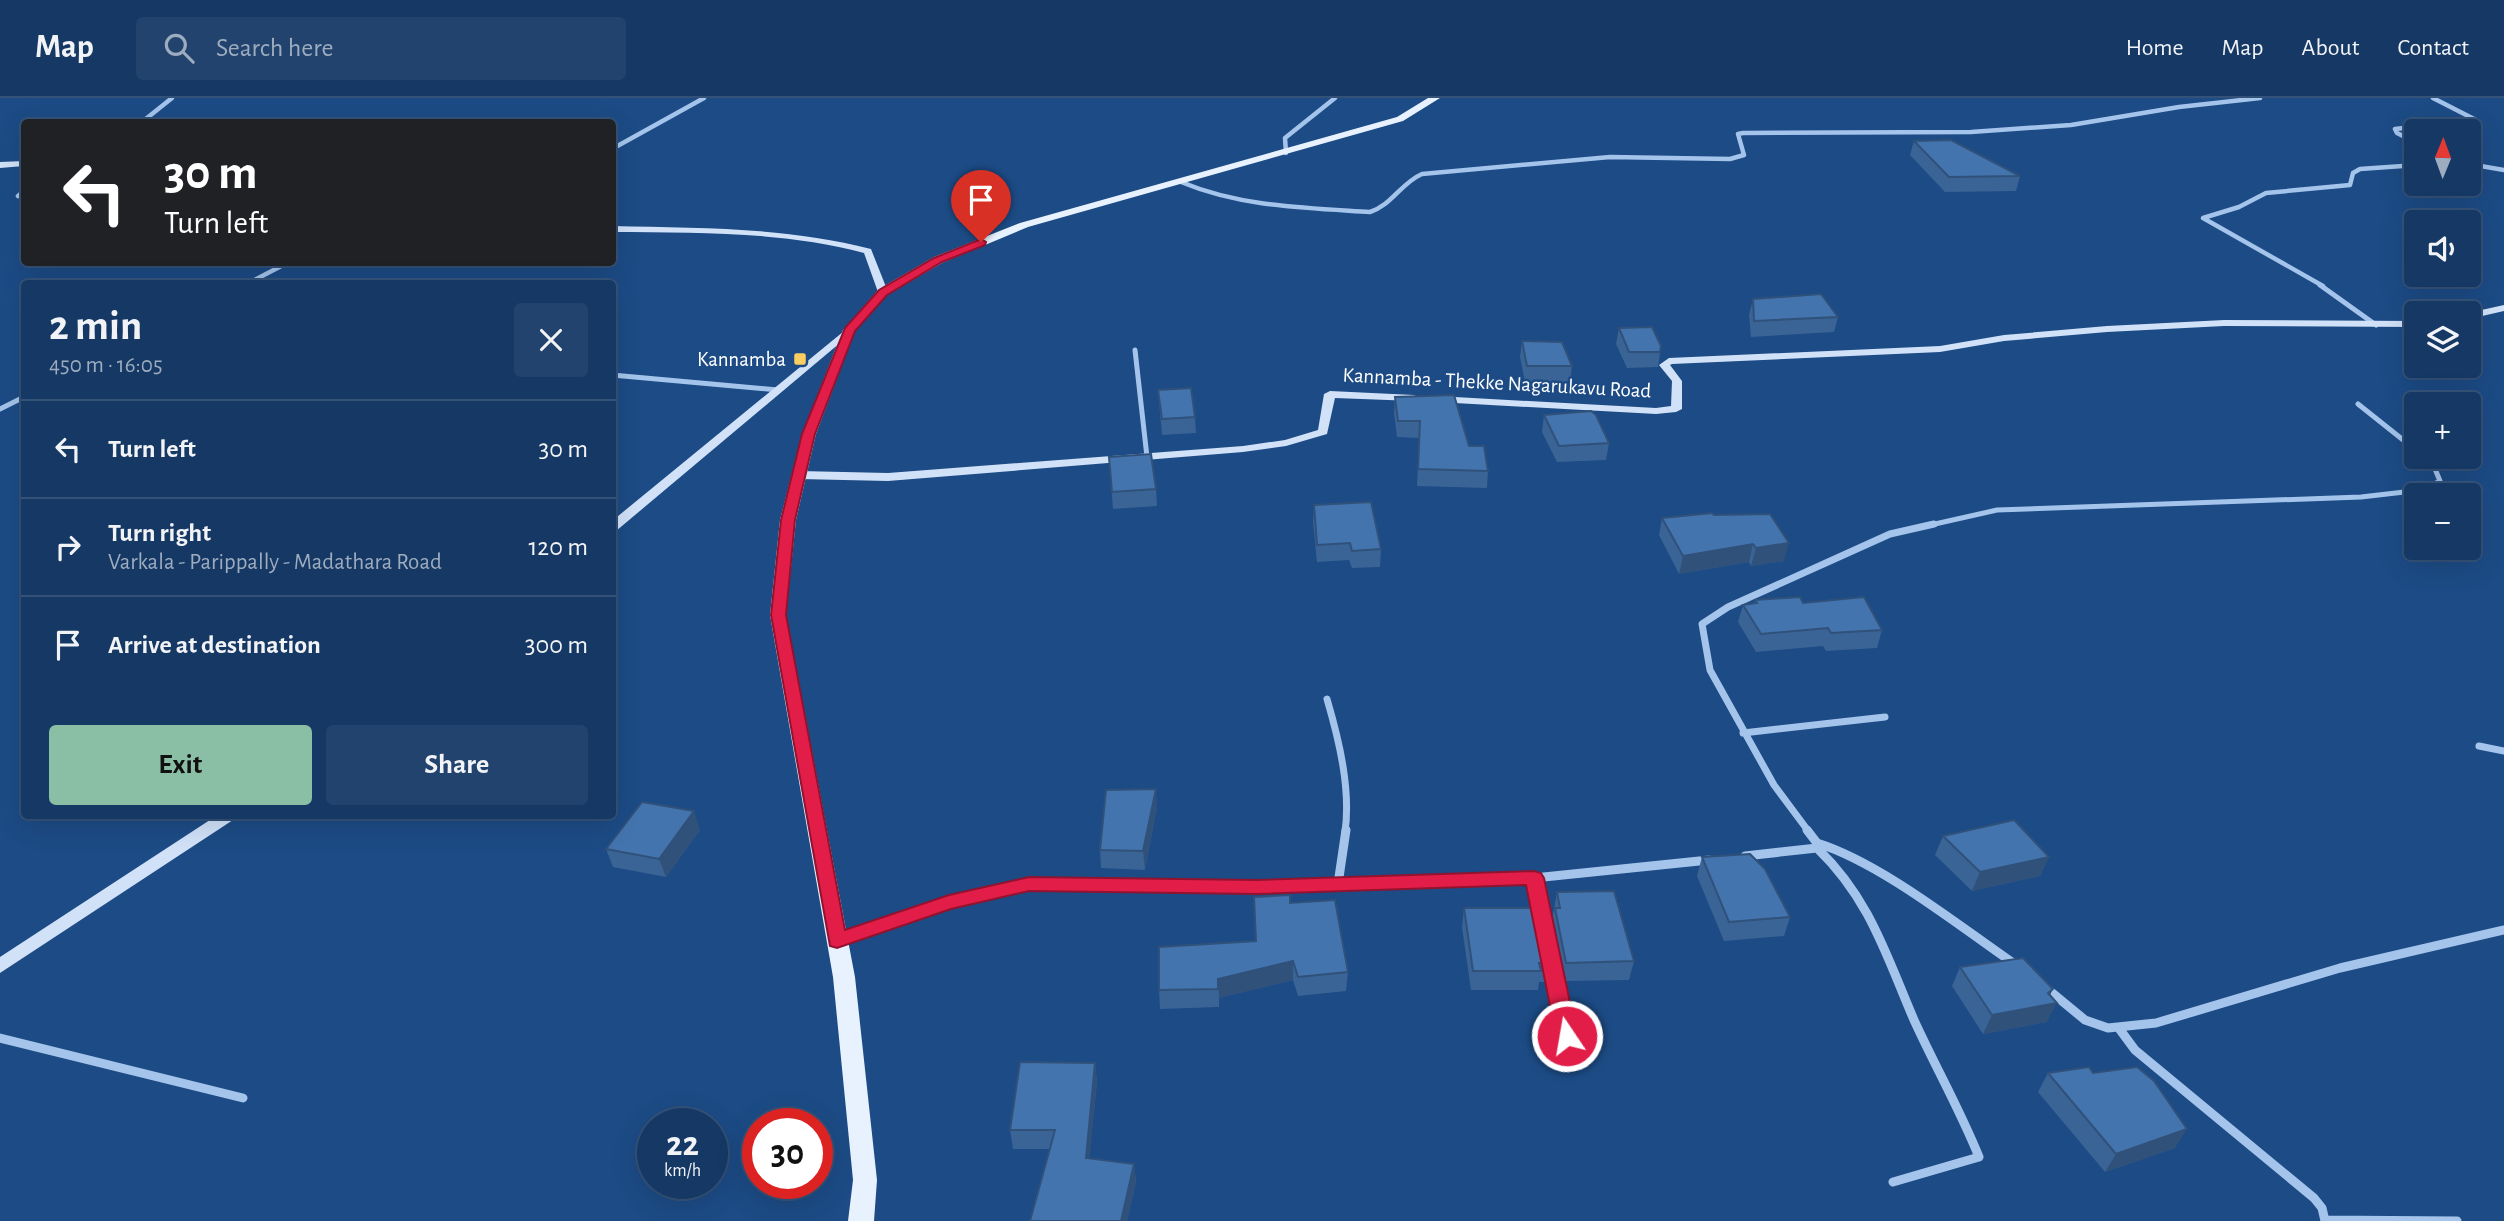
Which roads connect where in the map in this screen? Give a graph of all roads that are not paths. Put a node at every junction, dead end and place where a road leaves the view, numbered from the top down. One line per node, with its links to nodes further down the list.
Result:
1 (172, 98): 7 (street)
2 (704, 98): 11 (street)
3 (1335, 98): 12 (street)
4 (1435, 98): 12 (main road)
5 (2260, 98): 18 (street)
6 (2432, 98): 8 (street)
7 (146, 119)
8 (2474, 119)
9 (2404, 128): 10 (street)
10 (2404, 136)
11 (616, 147)
12 (1286, 153): 18 (main road)
13 (21, 164): 14 (main road)
14 (0, 165)
15 (2404, 166): 28 (street)
16 (2482, 166): 17 (street)
17 (2504, 170)
18 (1181, 182): 24 (main road)
19 (21, 193): 20 (street)
20 (18, 195)
21 (616, 229): 24 (main road)
22 (281, 266): 23 (street)
23 (255, 280)
24 (883, 292): 29 (main road)
25 (2504, 308): 26 (main road)
26 (2481, 313)
27 (2404, 324): 28 (main road, Kannamba - Thekke Nagarukavu Road)
28 (2376, 325): 37 (main road, Kannamba - Thekke Nagarukavu Road)
29 (849, 330): 32 (main road); 39 (main road)
30 (1135, 350): 37 (street)
31 (616, 375): 32 (street)
32 (778, 390): 40 (main road)
33 (21, 398): 35 (street)
34 (2358, 404): 36 (street)
35 (0, 409)
36 (2404, 441)
37 (1146, 457): 39 (main road, Kannamba - Thekke Nagarukavu Road)
38 (2435, 469): 43 (street)
39 (799, 475): 53 (main road)
40 (616, 525)
41 (1327, 699): 51 (street)
42 (1885, 717): 43 (street)
43 (1743, 733): 47 (street)
44 (2479, 746): 45 (street)
45 (2504, 751)
46 (223, 819): 54 (main road)
47 (1817, 845): 48 (street); 55 (street); 61 (street)
48 (1729, 858)
49 (1716, 859): 50 (street)
50 (1534, 878): 51 (street); 59 (street)
51 (1338, 884): 53 (street)
52 (2504, 930): 57 (street)
53 (837, 941): 62 (main road)
54 (0, 967)
55 (2027, 973)
56 (2038, 981): 57 (street)
57 (2118, 1027): 63 (street)
58 (0, 1038): 60 (street)
59 (1572, 1062)
60 (243, 1098)
61 (1893, 1182)
62 (861, 1221)
63 (2325, 1221): 64 (street)
64 (2457, 1221)

